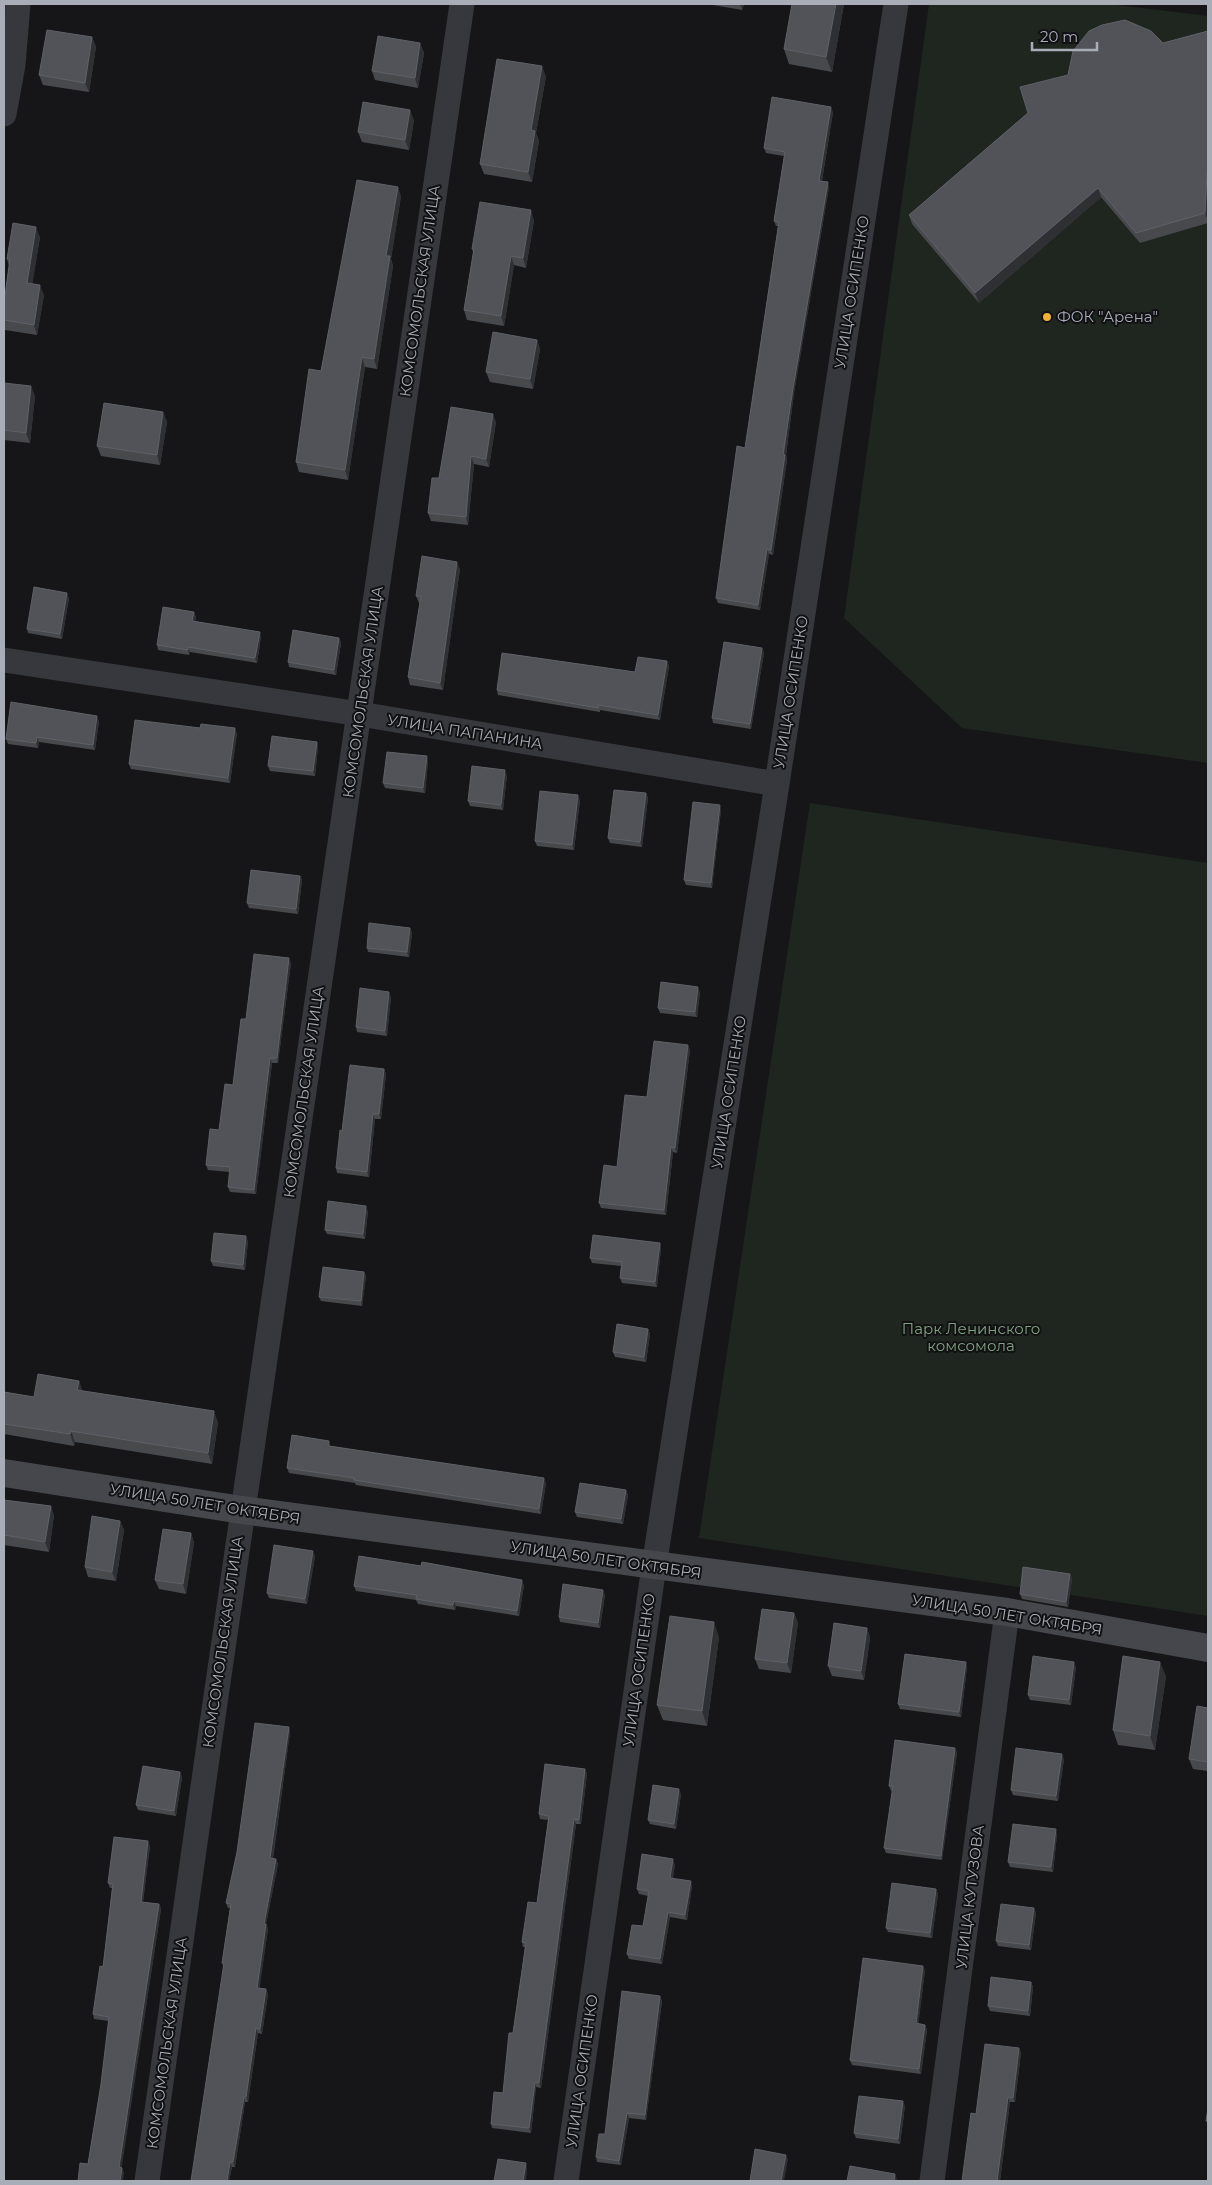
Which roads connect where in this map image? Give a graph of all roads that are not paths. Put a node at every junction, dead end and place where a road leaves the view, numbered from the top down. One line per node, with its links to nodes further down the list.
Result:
1 (18, 4): 4 (street)
2 (462, 4): 7 (street, КОМСОМОЛЬСКАЯ УЛИЦА)
3 (896, 4): 8 (street, УЛИЦА ОСИПЕНКО)
4 (8, 64): 5 (street)
5 (4, 114)
6 (4, 660): 7 (street, УЛИЦА ПАПАНИНА)
7 (360, 714): 8 (street, УЛИЦА ПАПАНИНА); 10 (street, КОМСОМОЛЬСКАЯ УЛИЦА)
8 (777, 784): 11 (street, УЛИЦА ОСИПЕНКО)
9 (4, 1473): 10 (street, УЛИЦА 50 ЛЕТ ОКТЯБРЯ)
10 (242, 1510): 11 (street, УЛИЦА 50 ЛЕТ ОКТЯБРЯ); 14 (street, КОМСОМОЛЬСКАЯ УЛИЦА)
11 (654, 1566): 12 (street, УЛИЦА 50 ЛЕТ ОКТЯБРЯ); 15 (street, УЛИЦА ОСИПЕНКО)
12 (1007, 1612): 13 (street, УЛИЦА 50 ЛЕТ ОКТЯБРЯ); 16 (street, УЛИЦА КУТУЗОВА)
13 (1208, 1648)
14 (147, 2181)
15 (566, 2181)
16 (932, 2181)

